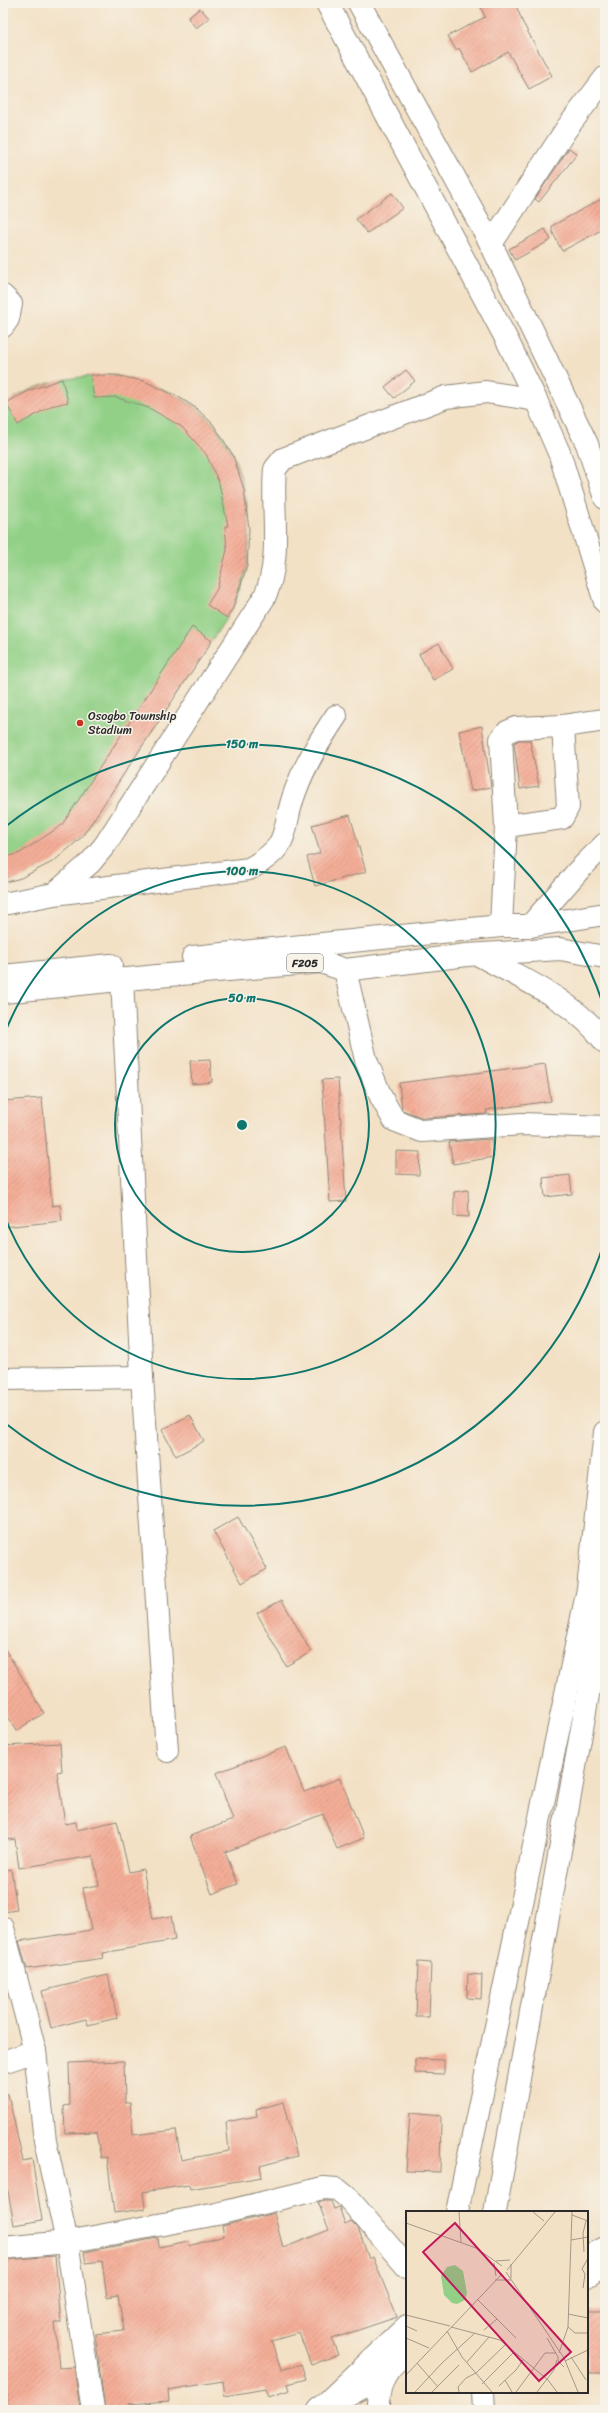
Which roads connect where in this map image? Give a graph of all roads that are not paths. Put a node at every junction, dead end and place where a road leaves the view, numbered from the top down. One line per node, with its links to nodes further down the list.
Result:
1 (327, 3): 7 (main road)
2 (359, 3): 4 (main road)
3 (605, 78): 4 (main road)
4 (491, 244): 8 (main road)
5 (3, 296): 6 (main road)
6 (3, 326)
7 (536, 400): 9 (main road); 15 (main road)
8 (605, 498)
9 (605, 602)
10 (336, 716): 15 (main road)
11 (605, 720): 12 (main road)
12 (563, 726): 13 (main road); 13 (main road)
13 (506, 826): 18 (main road)
14 (605, 844): 19 (main road)
15 (54, 894): 16 (main road)
16 (3, 904)
17 (605, 914): 19 (main road, F205)
18 (501, 926): 19 (main road, F205); 23 (main road, F205)
19 (530, 926)
20 (479, 954): 21 (main road, F205); 22 (main road, F205); 26 (main road)
21 (605, 957)
22 (345, 970): 24 (main road, F205); 27 (main road)
23 (3, 976)
24 (122, 980): 25 (main road, F205); 28 (main road)
25 (3, 992)
26 (605, 1042)
27 (605, 1127)
28 (142, 1376): 29 (main road); 32 (main road)
29 (3, 1379)
30 (605, 1432): 36 (main road)
31 (605, 1580): 37 (main road)
32 (167, 1750)
33 (3, 1928): 34 (main road)
34 (35, 2051): 35 (main road); 38 (main road)
35 (3, 2062)
36 (457, 2211)
37 (495, 2211)
38 (67, 2242): 39 (main road); 43 (main road); 49 (main road)
39 (3, 2248)
40 (605, 2248): 41 (main road)
41 (588, 2256)
42 (605, 2264): 44 (main road)
43 (406, 2266)
44 (588, 2275)
45 (406, 2327): 50 (main road)
46 (406, 2355): 47 (main road)
47 (384, 2376): 50 (main road); 51 (main road)
48 (483, 2393): 52 (main road)
49 (93, 2410)
50 (319, 2410)
51 (378, 2410)
52 (484, 2410)

